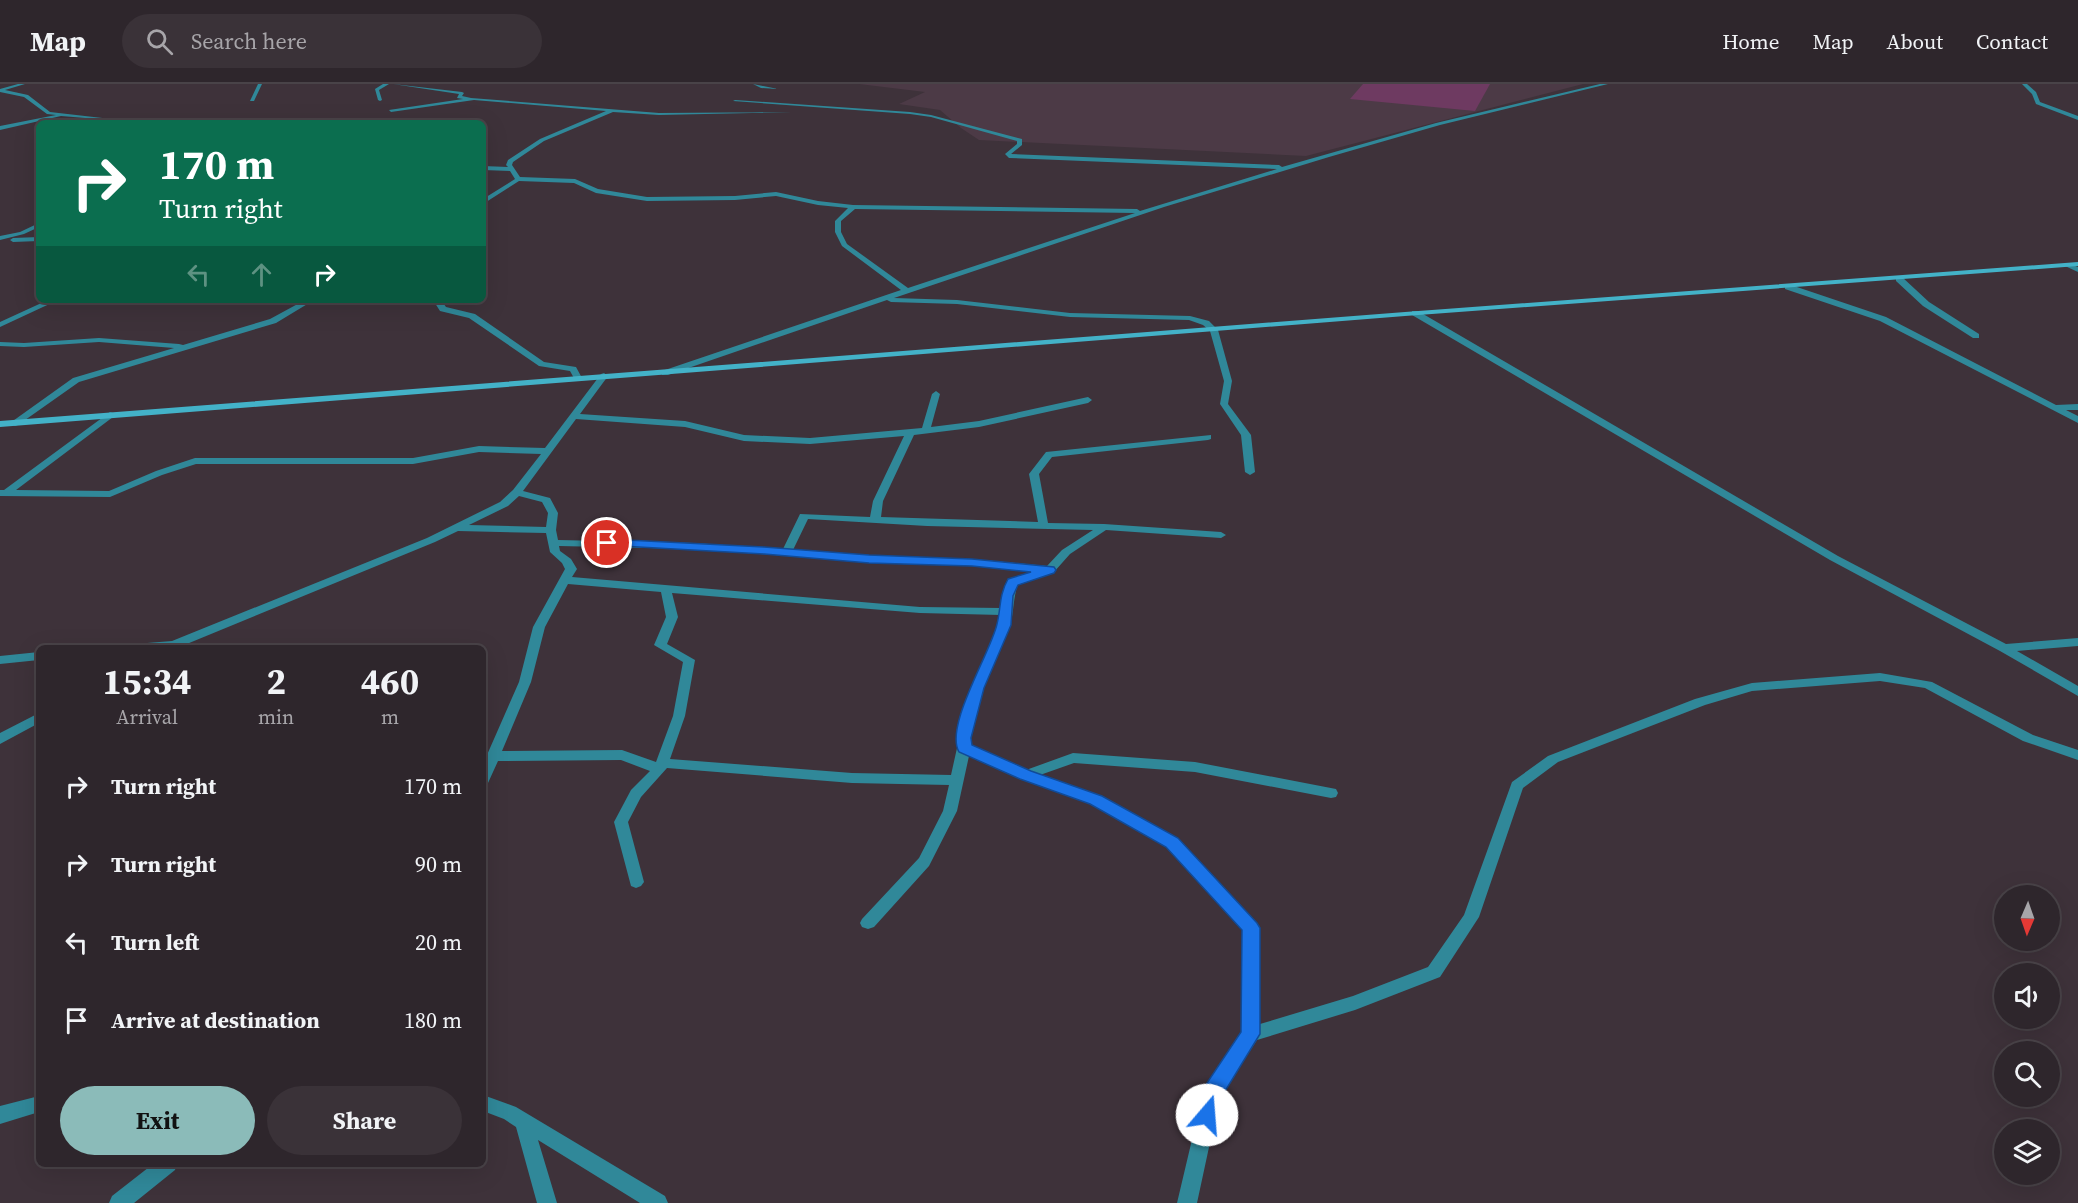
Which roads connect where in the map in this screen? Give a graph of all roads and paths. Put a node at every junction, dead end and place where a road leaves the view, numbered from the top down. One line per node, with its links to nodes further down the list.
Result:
1 (23, 84): 11 (street)
2 (260, 84): 13 (street)
3 (387, 84): 14 (street)
4 (395, 84): 10 (street)
5 (446, 84): 10 (street)
6 (755, 84): 9 (street)
7 (1606, 84): 28 (street)
8 (2024, 84): 16 (street)
9 (776, 89)
10 (446, 90): 12 (street)
11 (0, 91): 21 (street)
12 (474, 99): 19 (street); 20 (street)
13 (252, 100)
14 (380, 100)
15 (735, 101): 17 (street)
16 (2049, 106): 18 (street); 22 (street)
17 (818, 107): 20 (street); 28 (street)
18 (2068, 108)
19 (391, 111)
20 (611, 111): 29 (street)
21 (72, 114): 23 (street); 24 (street)
22 (2078, 118)
23 (41, 120)
24 (119, 120)
25 (36, 121): 26 (street)
26 (0, 128)
27 (486, 168): 29 (street)
28 (1286, 168): 33 (street)
29 (511, 169): 30 (street)
30 (518, 179): 31 (street); 32 (street)
31 (486, 200)
32 (853, 207): 33 (street); 42 (street)
33 (1147, 211): 42 (street)
34 (36, 226): 36 (street)
35 (36, 239): 36 (street)
36 (0, 240)
37 (2078, 264): 38 (main road)
38 (2067, 265): 39 (street); 40 (main road)
39 (2078, 270)
40 (1899, 279): 41 (main road); 50 (street)
41 (1788, 287): 47 (main road); 59 (street)
42 (907, 291): 43 (street)
43 (881, 300): 49 (street); 53 (street)
44 (48, 303): 48 (street)
45 (305, 303): 52 (street)
46 (439, 303): 55 (street)
47 (1415, 313): 49 (main road); 86 (street)
48 (0, 325)
49 (1214, 330): 53 (main road); 69 (street)
50 (1976, 336)
51 (0, 344): 52 (street)
52 (187, 346): 63 (street)
53 (665, 373): 54 (main road)
54 (604, 376): 55 (main road); 61 (street)
55 (578, 378): 60 (main road)
56 (936, 394): 65 (street)
57 (1088, 400): 65 (street)
58 (2078, 407): 59 (street)
59 (2055, 408): 62 (street)
60 (110, 415): 63 (main road); 71 (street)
61 (574, 416): 66 (street); 68 (street)
62 (2078, 420)
63 (15, 423): 64 (main road)
64 (0, 424)
65 (926, 430): 66 (street)
66 (911, 432): 72 (street)
67 (1208, 437): 73 (street)
68 (548, 451): 70 (street); 71 (street)
69 (1250, 472)
70 (517, 492): 75 (street); 76 (street)
71 (2, 495)
72 (875, 521): 73 (street); 79 (street)
73 (1044, 526): 74 (street)
74 (1104, 527): 77 (street); 80 (street)
75 (456, 528): 76 (street); 85 (street)
76 (551, 530): 78 (street)
77 (1221, 535)
78 (554, 543): 79 (street); 81 (street)
79 (787, 552): 80 (street)
80 (1050, 570): 83 (street)
81 (564, 580): 82 (street); 94 (street)
82 (666, 590): 83 (street); 95 (street)
83 (1005, 612): 92 (street)
84 (2078, 642): 86 (street)
85 (171, 645)
86 (2004, 648): 89 (street)
87 (36, 656): 88 (street)
88 (0, 660)
89 (2078, 692)
90 (36, 719): 91 (street)
91 (0, 739)
92 (964, 748): 97 (street); 98 (street)
93 (2078, 755): 102 (street)
94 (494, 756): 95 (street); 96 (street)
95 (661, 766): 98 (street); 100 (street)
96 (486, 773)
97 (1026, 775): 99 (street); 102 (street)
98 (956, 780): 101 (street)
99 (1331, 793)
100 (636, 882)
101 (868, 923)
102 (1251, 1034): 111 (street)
103 (486, 1104): 106 (street)
104 (36, 1105): 105 (street)
105 (0, 1115)
106 (524, 1123): 109 (street); 110 (street)
107 (164, 1167): 108 (street)
108 (119, 1203)
109 (547, 1203)
110 (658, 1203)
111 (1187, 1203)

